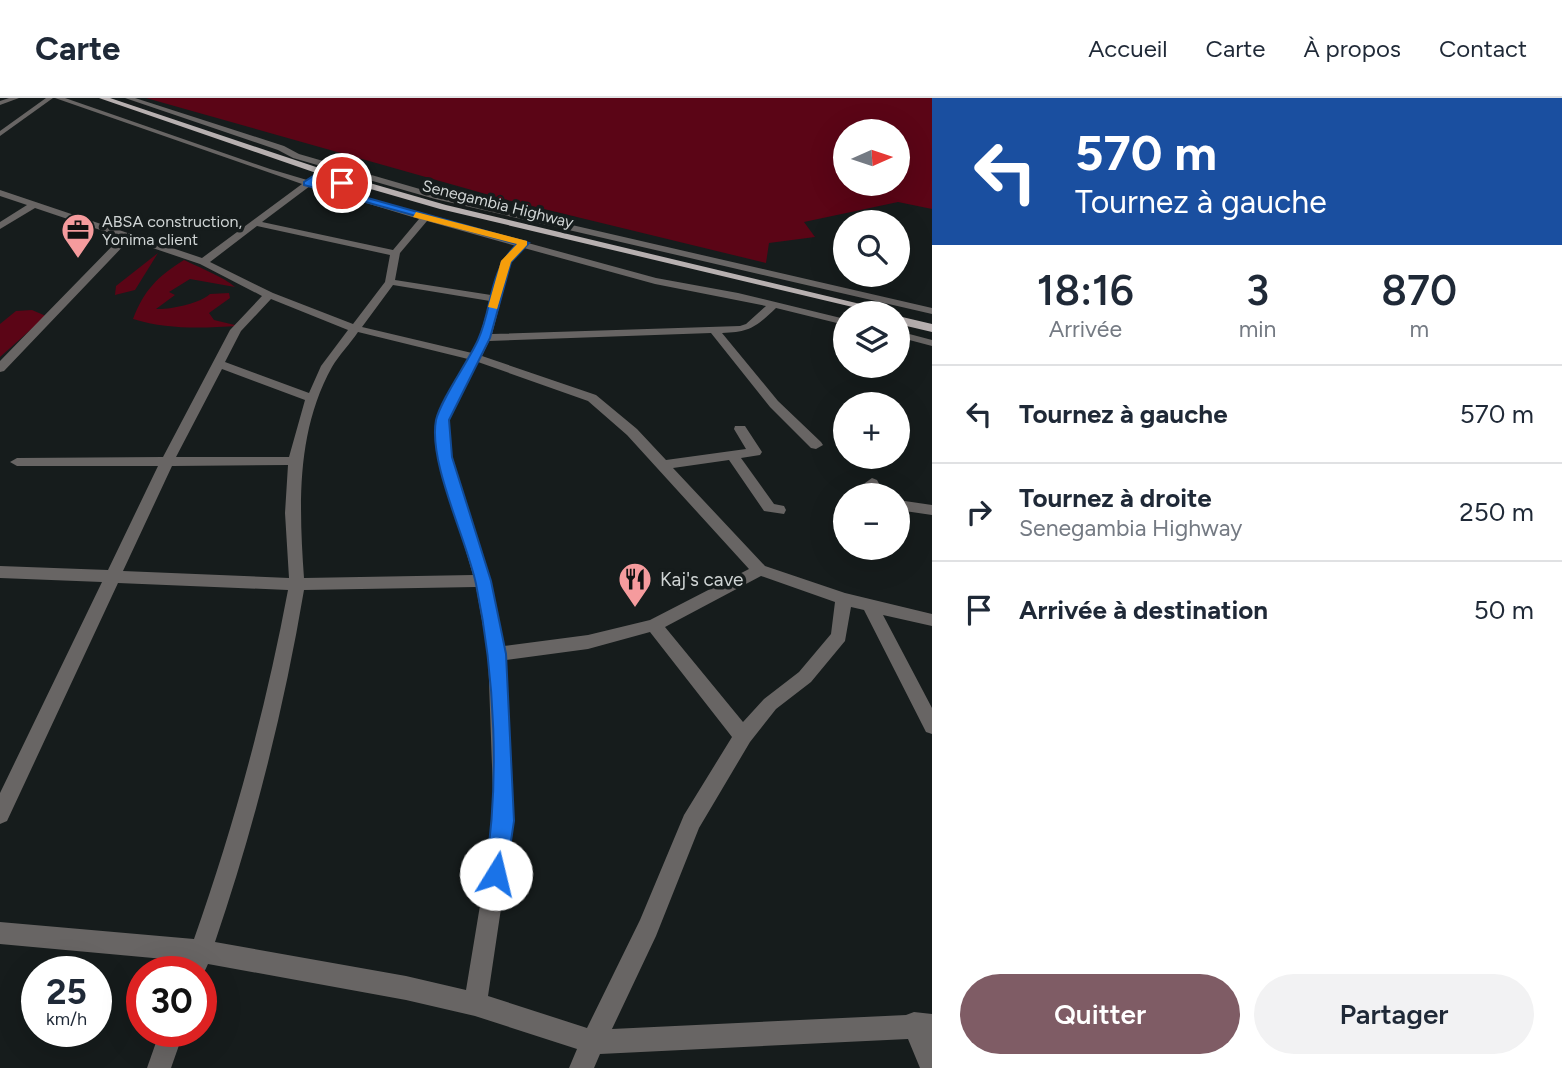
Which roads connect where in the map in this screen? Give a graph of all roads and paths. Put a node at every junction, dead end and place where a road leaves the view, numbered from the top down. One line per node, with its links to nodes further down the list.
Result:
1 (16, 98): 7 (street)
2 (50, 98): 8 (street)
3 (58, 98): 10 (street)
4 (91, 98): 9 (main road, Senegambia Highway)
5 (103, 98): 23 (main road, Senegambia Highway)
6 (128, 98): 26 (street)
7 (0, 103)
8 (0, 134)
9 (319, 176): 10 (street); 25 (main road, Senegambia Highway)
10 (307, 183): 13 (street); 14 (street)
11 (0, 193): 12 (street)
12 (33, 205): 15 (street); 16 (street)
13 (425, 218): 17 (street); 18 (street)
14 (254, 223): 18 (street); 19 (street)
15 (0, 226)
16 (127, 237): 19 (street); 39 (street)
17 (524, 243): 22 (street); 24 (street)
18 (396, 253): 20 (street)
19 (203, 262): 21 (street)
20 (390, 282): 22 (street); 31 (street)
21 (269, 295): 31 (street); 38 (street)
22 (495, 299): 35 (street)
23 (840, 301)
24 (773, 305): 28 (street); 33 (street)
25 (833, 305)
26 (932, 311)
27 (910, 317): 29 (main road)
28 (833, 319)
29 (932, 322)
30 (910, 323): 32 (main road)
31 (354, 328): 37 (street); 40 (street)
32 (932, 328)
33 (714, 330): 35 (street); 42 (street)
34 (910, 337): 36 (street)
35 (485, 338): 37 (street)
36 (932, 343)
37 (474, 357): 47 (street); 54 (street)
38 (218, 363): 40 (street); 46 (street)
39 (0, 368)
40 (313, 399): 44 (street)
41 (740, 429): 43 (street)
42 (816, 445)
43 (732, 455): 47 (street); 49 (street)
44 (295, 461): 46 (street); 55 (street)
45 (17, 462): 46 (street)
46 (166, 464): 53 (street)
47 (662, 465): 51 (street)
48 (910, 507): 50 (street)
49 (779, 510)
50 (932, 510)
51 (760, 570): 56 (street); 59 (street)
52 (0, 572): 53 (street)
53 (113, 576): 55 (street); 63 (street)
54 (483, 581): 55 (street); 60 (street)
55 (297, 584): 66 (street)
56 (845, 599): 57 (street); 62 (street)
57 (870, 606): 58 (street); 61 (street)
58 (932, 620)
59 (654, 625): 60 (street); 62 (street)
60 (497, 654): 68 (street)
61 (932, 726)
62 (743, 736): 70 (street)
63 (0, 814)
64 (0, 933): 65 (street)
65 (162, 956)
66 (199, 956)
67 (217, 964): 68 (street)
68 (475, 1004): 70 (street)
69 (923, 1025): 70 (street); 74 (street)
70 (593, 1042): 73 (street)
71 (166, 1047): 72 (street)
72 (159, 1068)
73 (581, 1068)
74 (932, 1068)

